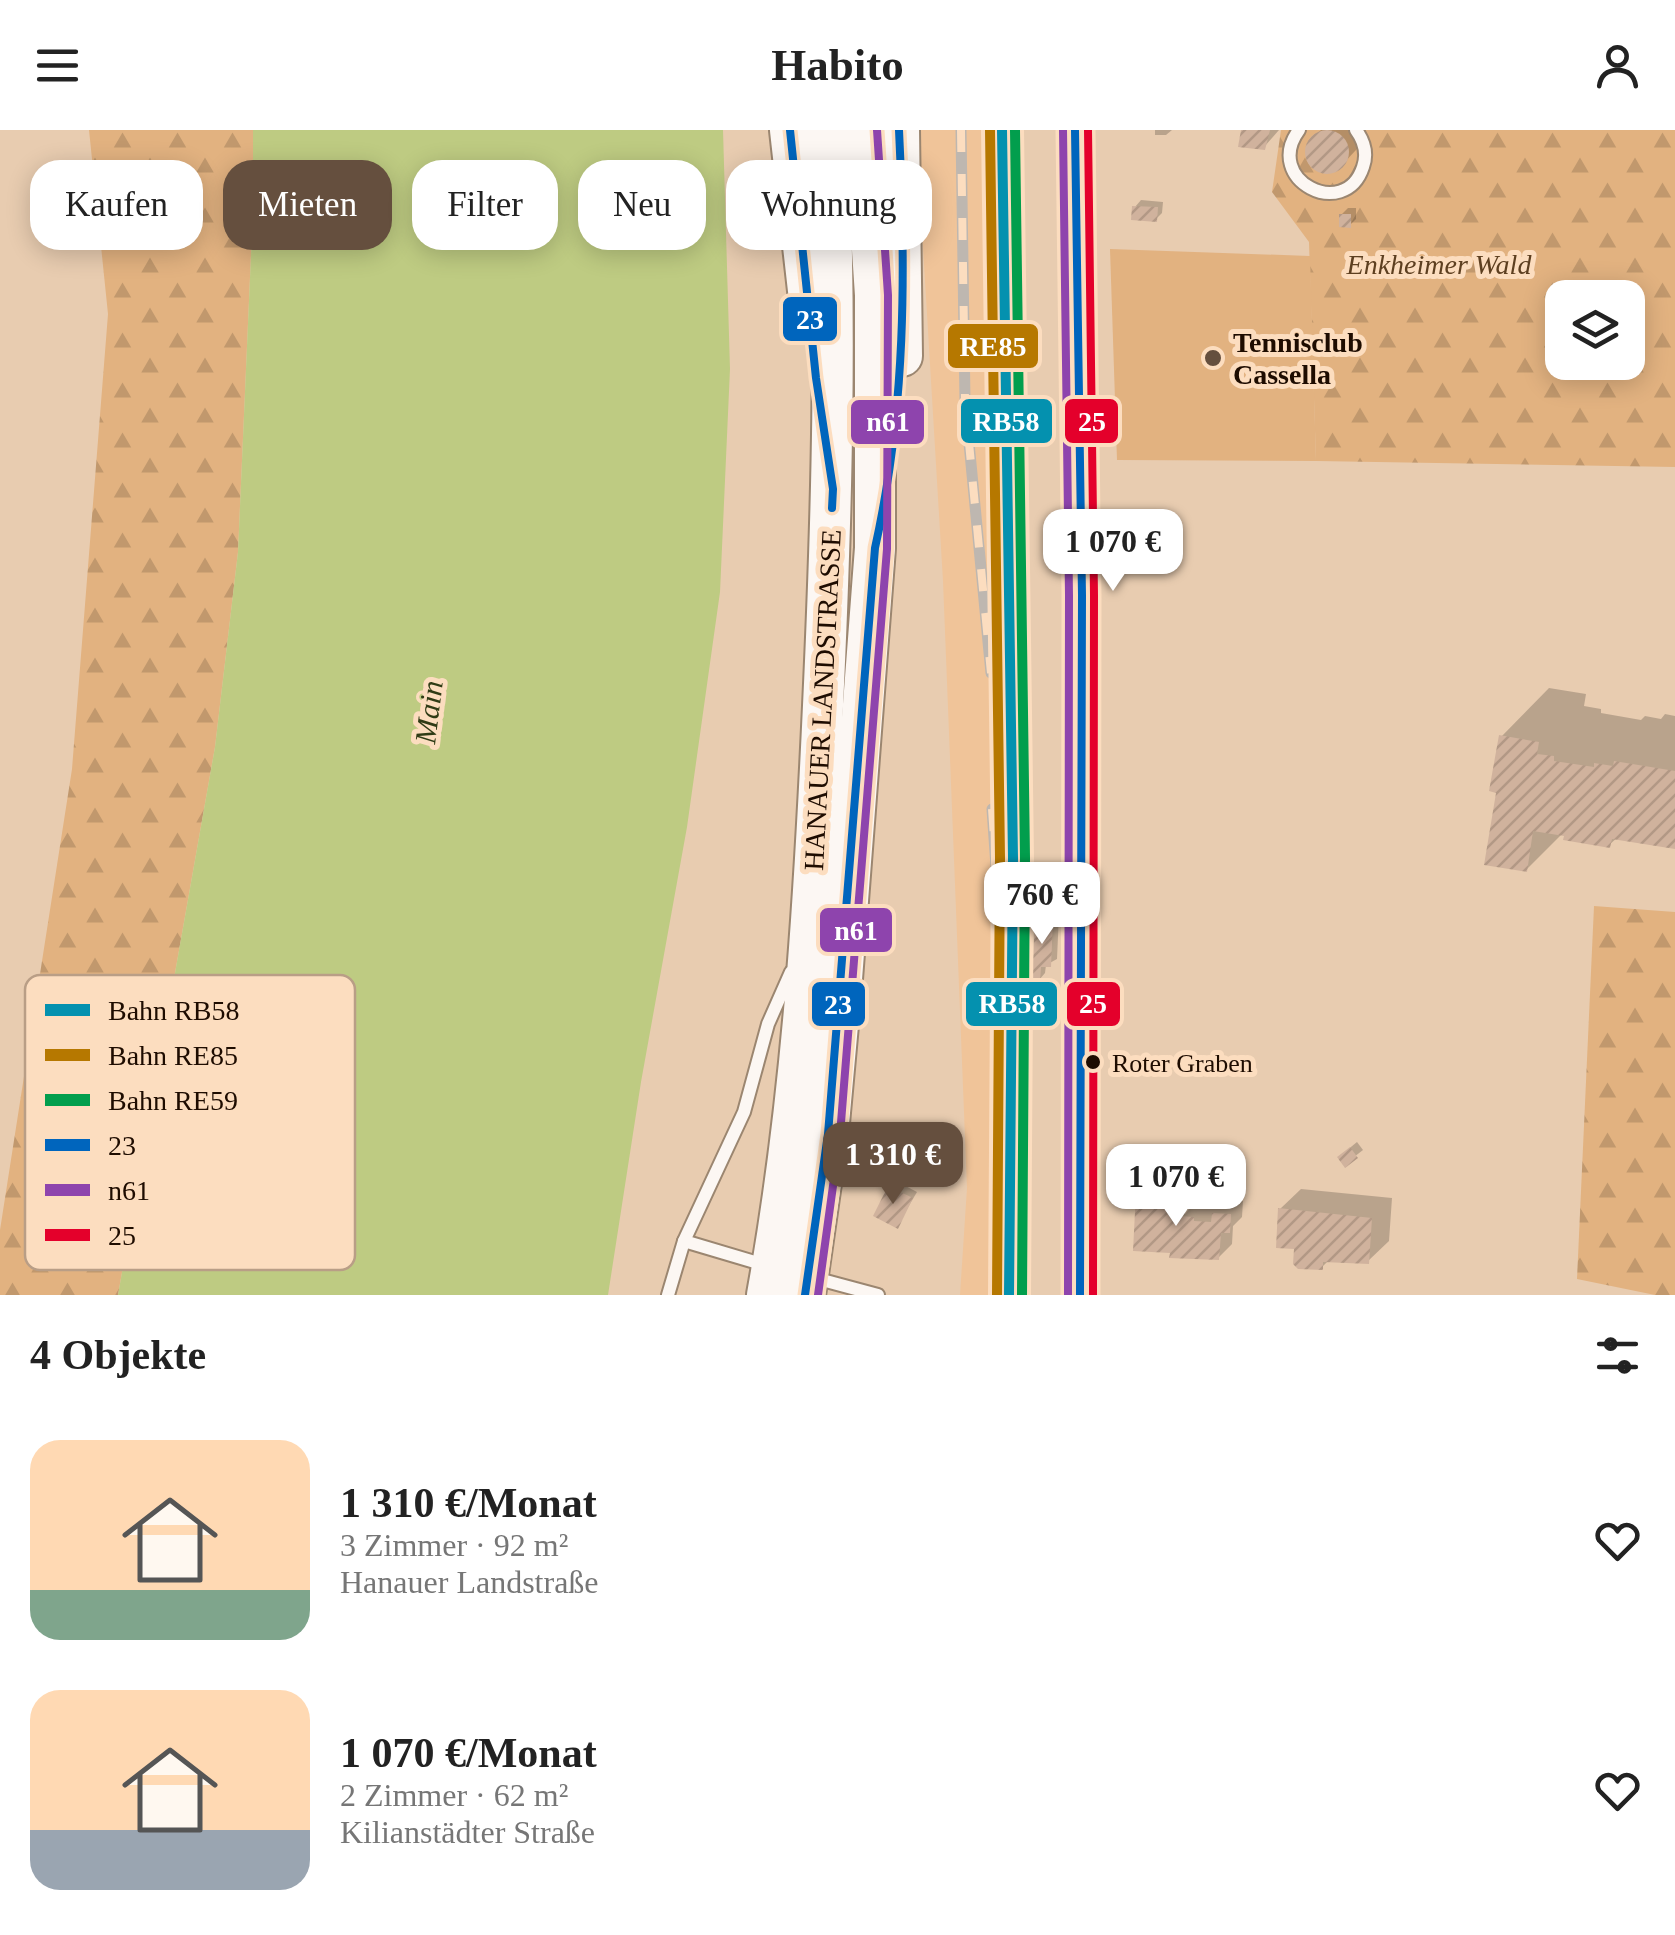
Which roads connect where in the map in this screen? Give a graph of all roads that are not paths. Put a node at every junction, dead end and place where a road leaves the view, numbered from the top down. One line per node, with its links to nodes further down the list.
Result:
1 (790, 130): 8 (main road)
2 (828, 130): 8 (main road, HANAUER LANDSTRASSE)
3 (864, 130): 9 (main road, HANAUER LANDSTRASSE)
4 (899, 130): 9 (main road)
5 (1075, 130): 15 (street)
6 (1299, 130): 7 (lane)
7 (1356, 130)
8 (833, 489): 10 (main road, HANAUER LANDSTRASSE)
9 (875, 548): 12 (main road, HANAUER LANDSTRASSE)
10 (810, 931): 11 (lane); 12 (main road, HANAUER LANDSTRASSE)
11 (684, 1241): 12 (lane); 13 (lane)
12 (788, 1283): 14 (lane)
13 (668, 1295)
14 (878, 1295)
15 (1080, 1295)

